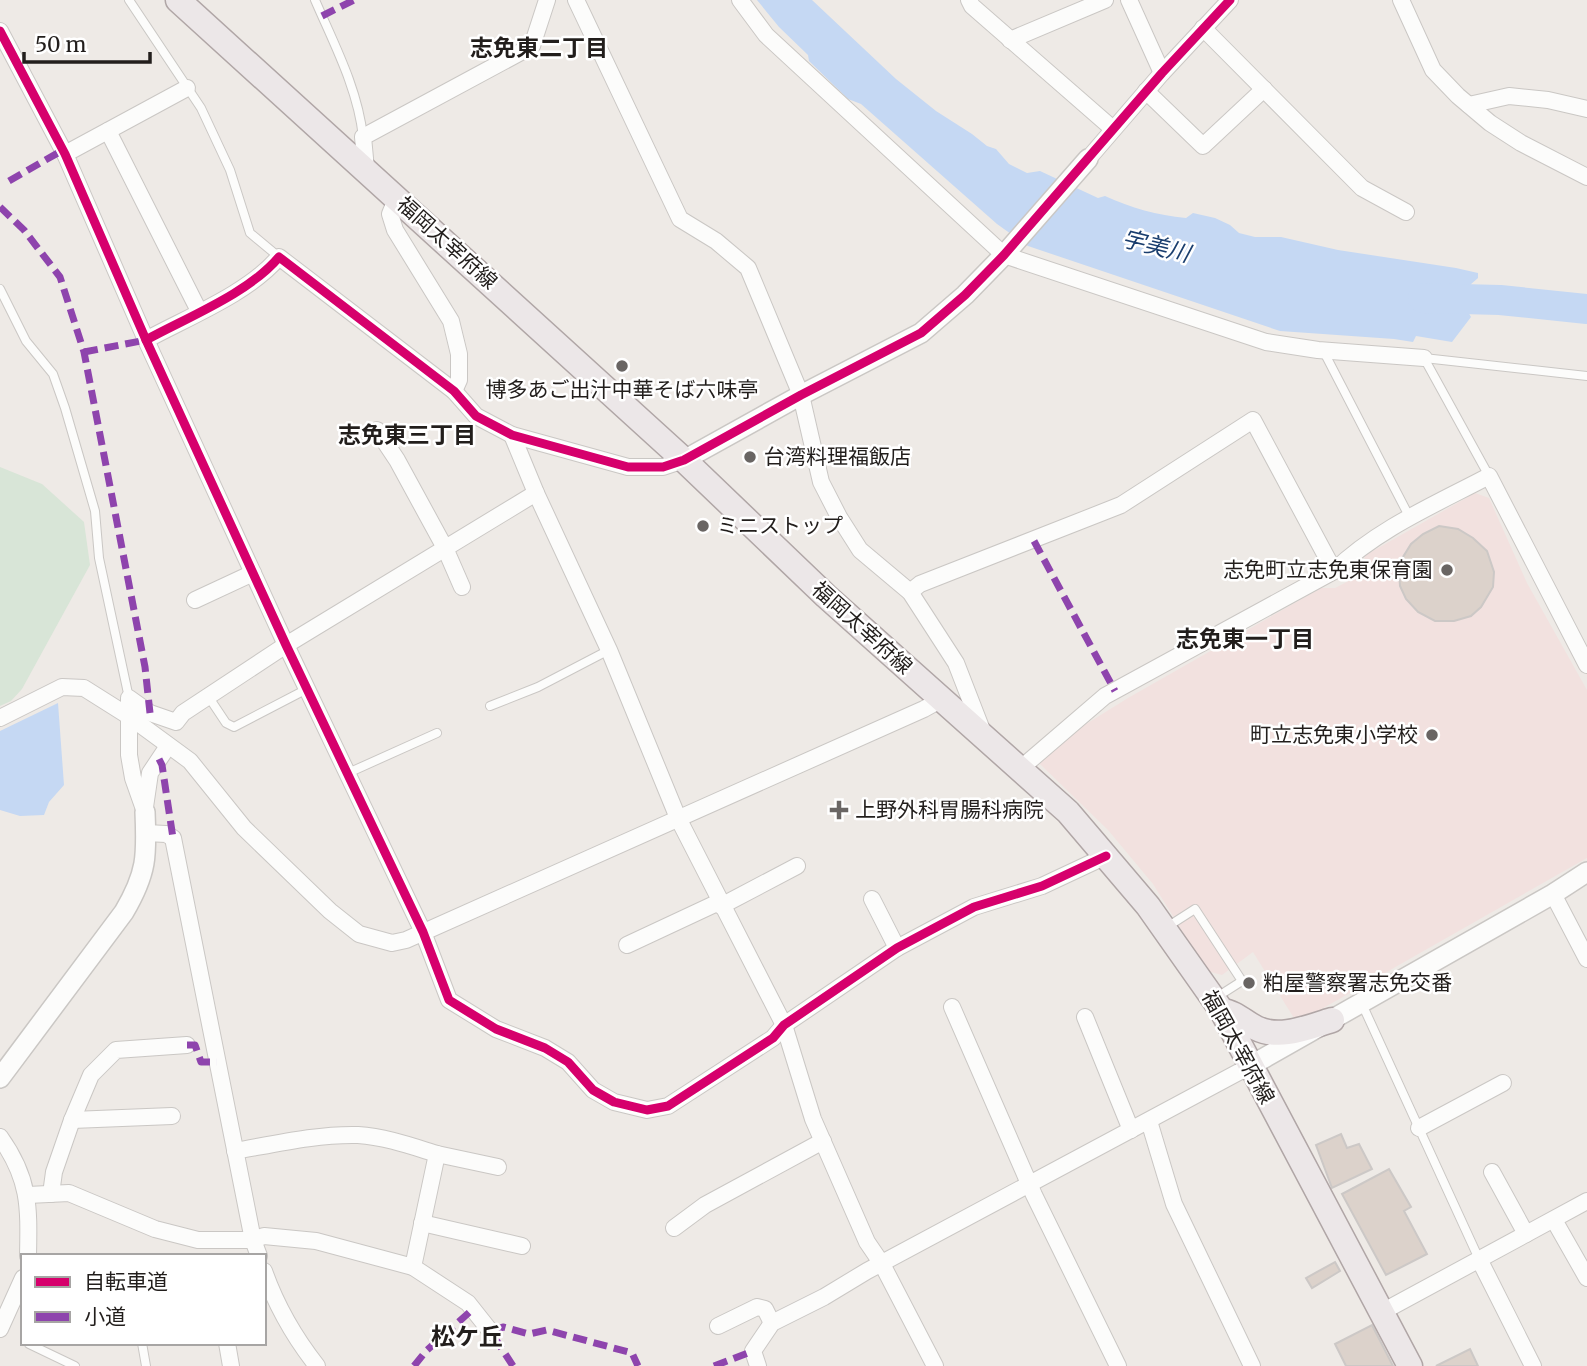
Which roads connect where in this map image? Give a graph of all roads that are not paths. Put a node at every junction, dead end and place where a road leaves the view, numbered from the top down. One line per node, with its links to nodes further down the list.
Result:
1 (129, 0): 16 (lane)
2 (178, 0): 26 (main road, 福岡太宰府線)
3 (315, 0): 23 (lane)
4 (547, 0): 23 (street)
5 (576, 0): 39 (street)
6 (740, 0): 30 (street)
7 (969, 0): 14 (street)
8 (1105, 0): 14 (street)
9 (1129, 0): 15 (street)
10 (1230, 0): 12 (street)
11 (1401, 0): 19 (street)
12 (1203, 28): 15 (street); 17 (street)
13 (0, 31): 24 (street)
14 (1010, 40): 21 (street)
15 (1162, 73): 18 (street)
16 (187, 88): 22 (street); 31 (lane)
17 (1264, 89): 18 (street); 29 (street)
18 (1146, 91): 21 (street)
19 (1469, 105): 20 (street); 27 (street)
20 (1587, 109)
21 (1113, 129): 25 (street)
22 (108, 131): 24 (street); 33 (street)
23 (363, 137): 26 (street)
24 (65, 154): 34 (street)
25 (1088, 159): 30 (street)
26 (366, 169): 28 (main road, 福岡太宰府線)
27 (1587, 177)
28 (397, 198): 38 (street); 42 (main road, 福岡太宰府線)
29 (1406, 212)
30 (1004, 255): 35 (street); 39 (street)
31 (279, 257): 33 (street); 38 (street)
32 (0, 289): 57 (lane)
33 (199, 312): 34 (street)
34 (146, 340): 48 (street)
35 (1327, 350): 36 (street); 45 (lane)
36 (1424, 358): 37 (lane); 43 (lane)
37 (1587, 376)
38 (454, 391): 41 (street)
39 (801, 395): 42 (street); 50 (street)
40 (377, 430): 46 (street)
41 (512, 435): 42 (street); 44 (street)
42 (684, 460): 58 (main road, 福岡太宰府線)
43 (1489, 476): 45 (street); 54 (street)
44 (536, 493): 46 (street); 53 (street)
45 (1410, 517): 47 (street)
46 (445, 548): 49 (street); 52 (street)
47 (1334, 571): 50 (street); 65 (street)
48 (253, 573): 51 (street); 52 (street)
49 (462, 587)
50 (910, 592): 63 (street)
51 (195, 600)
52 (286, 645): 55 (street); 56 (street)
53 (609, 650): 59 (lane); 68 (street)
54 (1587, 665)
55 (307, 689): 56 (lane); 66 (street)
56 (208, 696): 57 (street)
57 (129, 698): 60 (street)
58 (942, 699): 63 (main road, 福岡太宰府線); 68 (street)
59 (490, 706)
60 (130, 717): 61 (street); 64 (street); 67 (street)
61 (0, 718)
62 (437, 733): 66 (lane)
63 (984, 736): 65 (main road, 福岡太宰府線)
64 (169, 746): 67 (street); 77 (street)
65 (1020, 769): 70 (main road, 福岡太宰府線)
66 (348, 773): 77 (street)
67 (145, 812): 69 (street)
68 (678, 818): 75 (street); 77 (street)
69 (146, 833): 89 (street); 98 (street)
70 (1106, 856): 76 (main road, 福岡太宰府線); 79 (street)
71 (797, 866): 75 (street)
72 (1587, 872): 73 (street)
73 (1553, 894): 80 (street); 81 (street)
74 (872, 899): 79 (street)
75 (720, 904): 78 (street); 86 (street)
76 (1165, 928): 82 (main road, 福岡太宰府線); 82 (lane)
77 (423, 932): 86 (street)
78 (627, 945)
79 (897, 948): 86 (street)
80 (1587, 959)
81 (1362, 1003): 85 (street); 94 (lane)
82 (1218, 1005): 85 (main road); 88 (main road, 福岡太宰府線)
83 (952, 1007): 102 (street)
84 (1085, 1017): 95 (street)
85 (1332, 1020): 88 (street)
86 (784, 1025): 97 (street)
87 (187, 1045): 92 (street)
88 (1250, 1066): 93 (street); 120 (main road, 福岡太宰府線)
89 (0, 1078)
90 (1503, 1083): 94 (street)
91 (172, 1116): 92 (street)
92 (72, 1120): 103 (street)
93 (1149, 1121): 95 (street); 135 (street)
94 (1419, 1128): 114 (lane)
95 (1131, 1130): 102 (street)
96 (0, 1137): 104 (street)
97 (823, 1141): 108 (street); 115 (street)
98 (235, 1152): 99 (street); 110 (street)
99 (437, 1154): 100 (street); 107 (street)
100 (498, 1167)
101 (1492, 1172): 109 (street)
102 (1030, 1184): 115 (street); 134 (street)
103 (51, 1194): 104 (street); 110 (street)
104 (28, 1195): 112 (street)
105 (1587, 1201): 106 (street)
106 (1553, 1220): 109 (street); 117 (street)
107 (422, 1223): 111 (street); 116 (street)
108 (674, 1228)
109 (1526, 1234): 114 (street)
110 (253, 1240): 113 (street); 116 (street)
111 (523, 1246)
112 (28, 1254)
113 (258, 1254)
114 (1479, 1259): 120 (street); 137 (street)
115 (882, 1264): 121 (street); 133 (street)
116 (413, 1267): 124 (street)
117 (1587, 1278)
118 (21, 1282): 123 (street)
119 (267, 1288): 131 (street)
120 (1382, 1312): 136 (main road, 福岡太宰府線)
121 (772, 1323): 122 (street); 132 (street)
122 (718, 1326)
123 (0, 1329)
124 (491, 1332)
125 (31, 1345): 128 (lane)
126 (142, 1345): 129 (lane)
127 (227, 1345): 130 (street)
128 (75, 1366)
129 (146, 1366)
130 (231, 1366)
131 (317, 1366)
132 (758, 1366)
133 (935, 1366)
134 (1118, 1366)
135 (1252, 1366)
136 (1410, 1366)
137 (1533, 1366)

